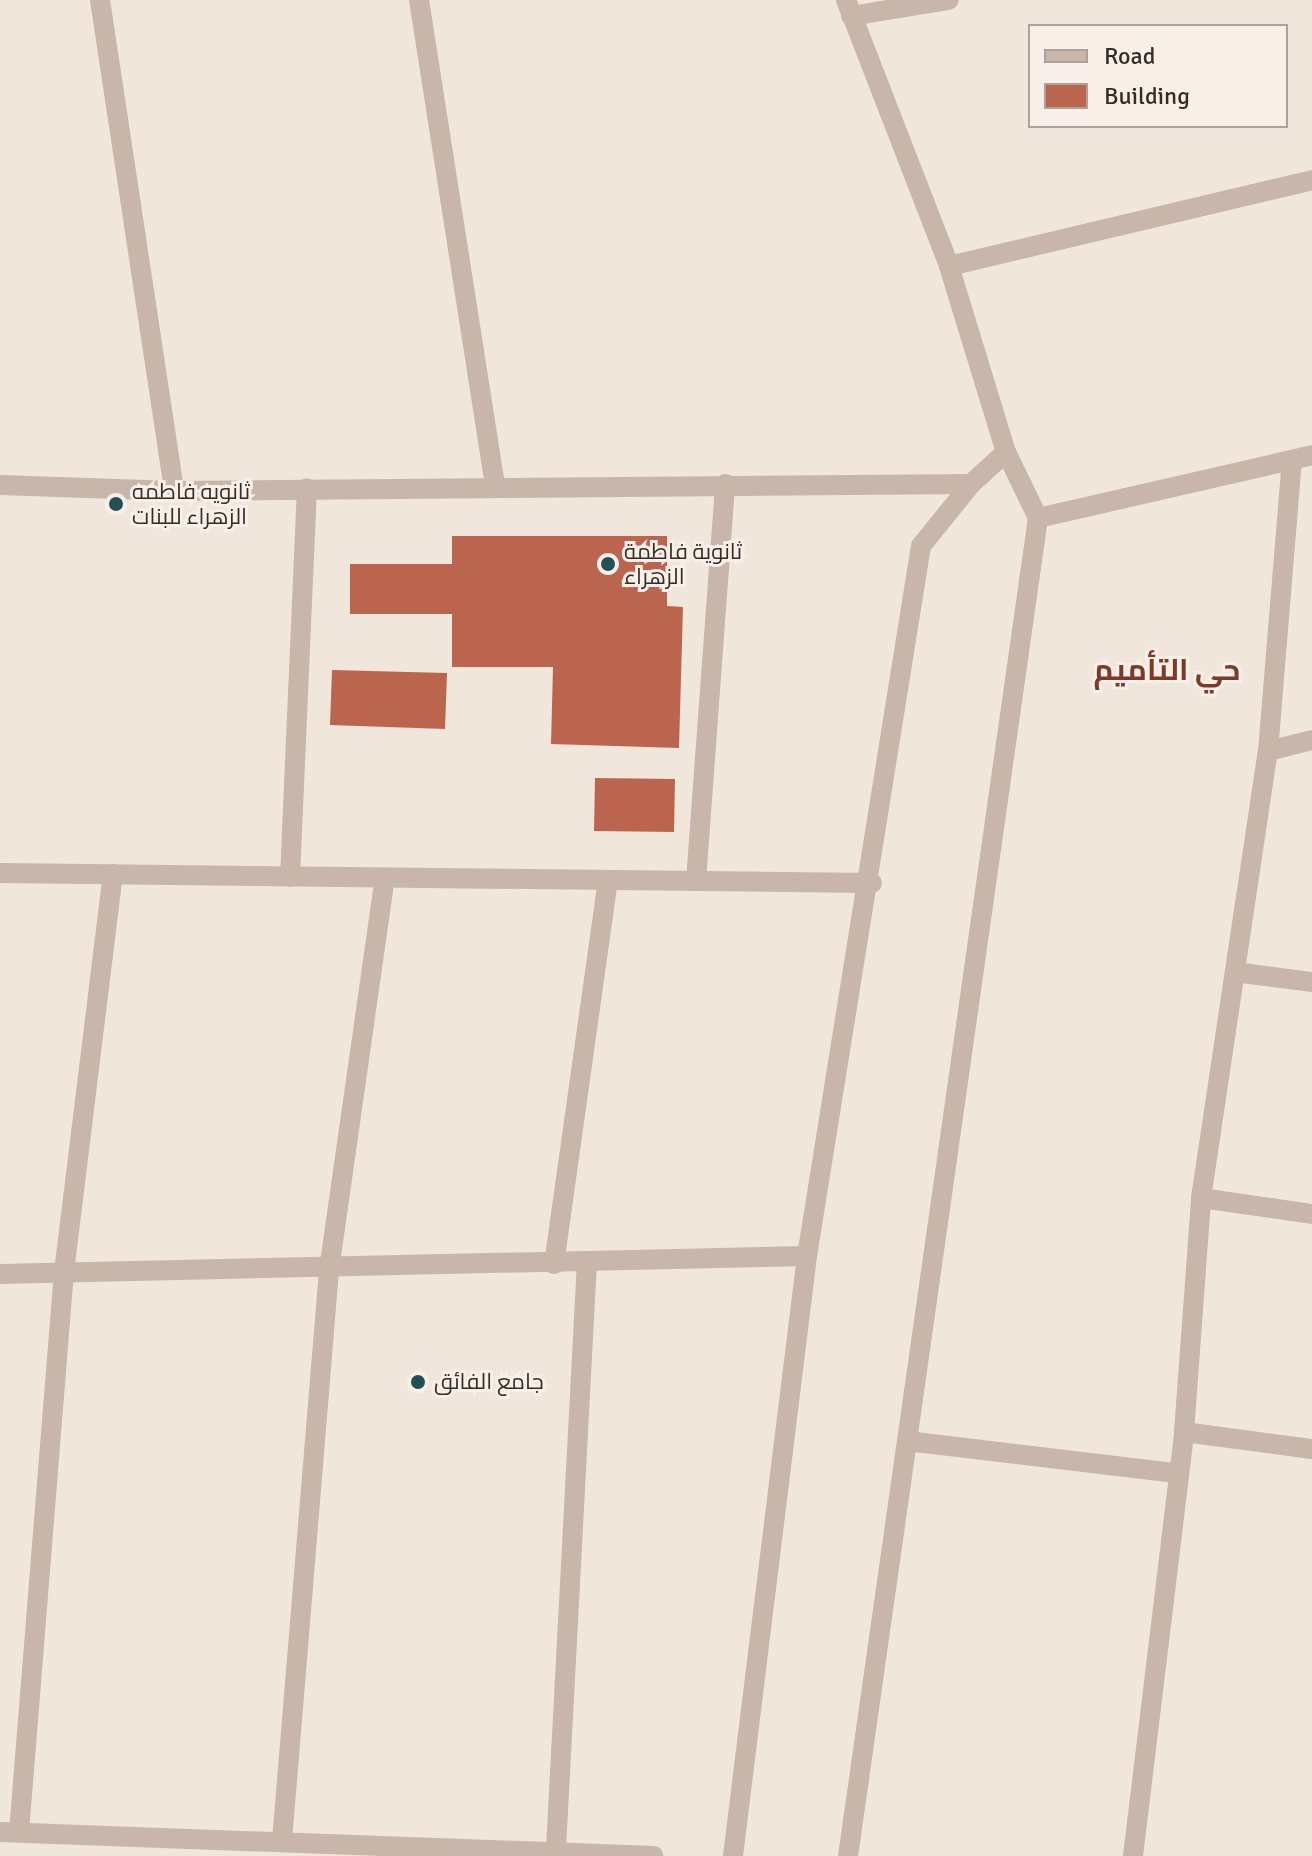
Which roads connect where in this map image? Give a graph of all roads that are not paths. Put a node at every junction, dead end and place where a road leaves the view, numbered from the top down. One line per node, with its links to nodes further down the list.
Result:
1 (100, 0): 14 (street)
2 (419, 0): 9 (street)
3 (949, 0): 4 (street)
4 (848, 8): 6 (street)
5 (1312, 180): 6 (street)
6 (949, 266): 7 (street)
7 (1006, 452): 11 (street); 15 (street)
8 (1302, 457): 15 (street); 17 (street)
9 (495, 483): 10 (street); 13 (street)
10 (725, 484): 11 (street); 23 (street)
11 (971, 484): 24 (street)
12 (0, 485): 14 (street)
13 (307, 488): 14 (street); 20 (street)
14 (174, 491)
15 (1038, 518): 36 (street)
16 (1312, 740): 17 (street)
17 (1268, 751): 25 (street)
18 (0, 873): 19 (street)
19 (113, 874): 20 (street); 33 (street)
20 (290, 877): 21 (street)
21 (385, 878): 22 (street); 32 (street)
22 (608, 880): 23 (street); 31 (street)
23 (696, 881): 24 (street)
24 (872, 883): 29 (street)
25 (1235, 972): 26 (street); 27 (street)
26 (1312, 982)
27 (1201, 1198): 28 (street); 35 (street)
28 (1312, 1214)
29 (807, 1256): 30 (street); 43 (street)
30 (587, 1262): 31 (street); 41 (street)
31 (554, 1264): 32 (street)
32 (329, 1270): 33 (street); 40 (street)
33 (64, 1272): 34 (street); 39 (street)
34 (0, 1274)
35 (1184, 1432): 37 (street); 38 (street)
36 (907, 1441): 38 (street); 44 (street)
37 (1312, 1449)
38 (1176, 1473): 45 (street)
39 (9, 1832): 40 (street)
40 (282, 1841): 41 (street)
41 (556, 1849): 42 (street)
42 (654, 1856)
43 (733, 1856)
44 (848, 1856)
45 (1133, 1856)

